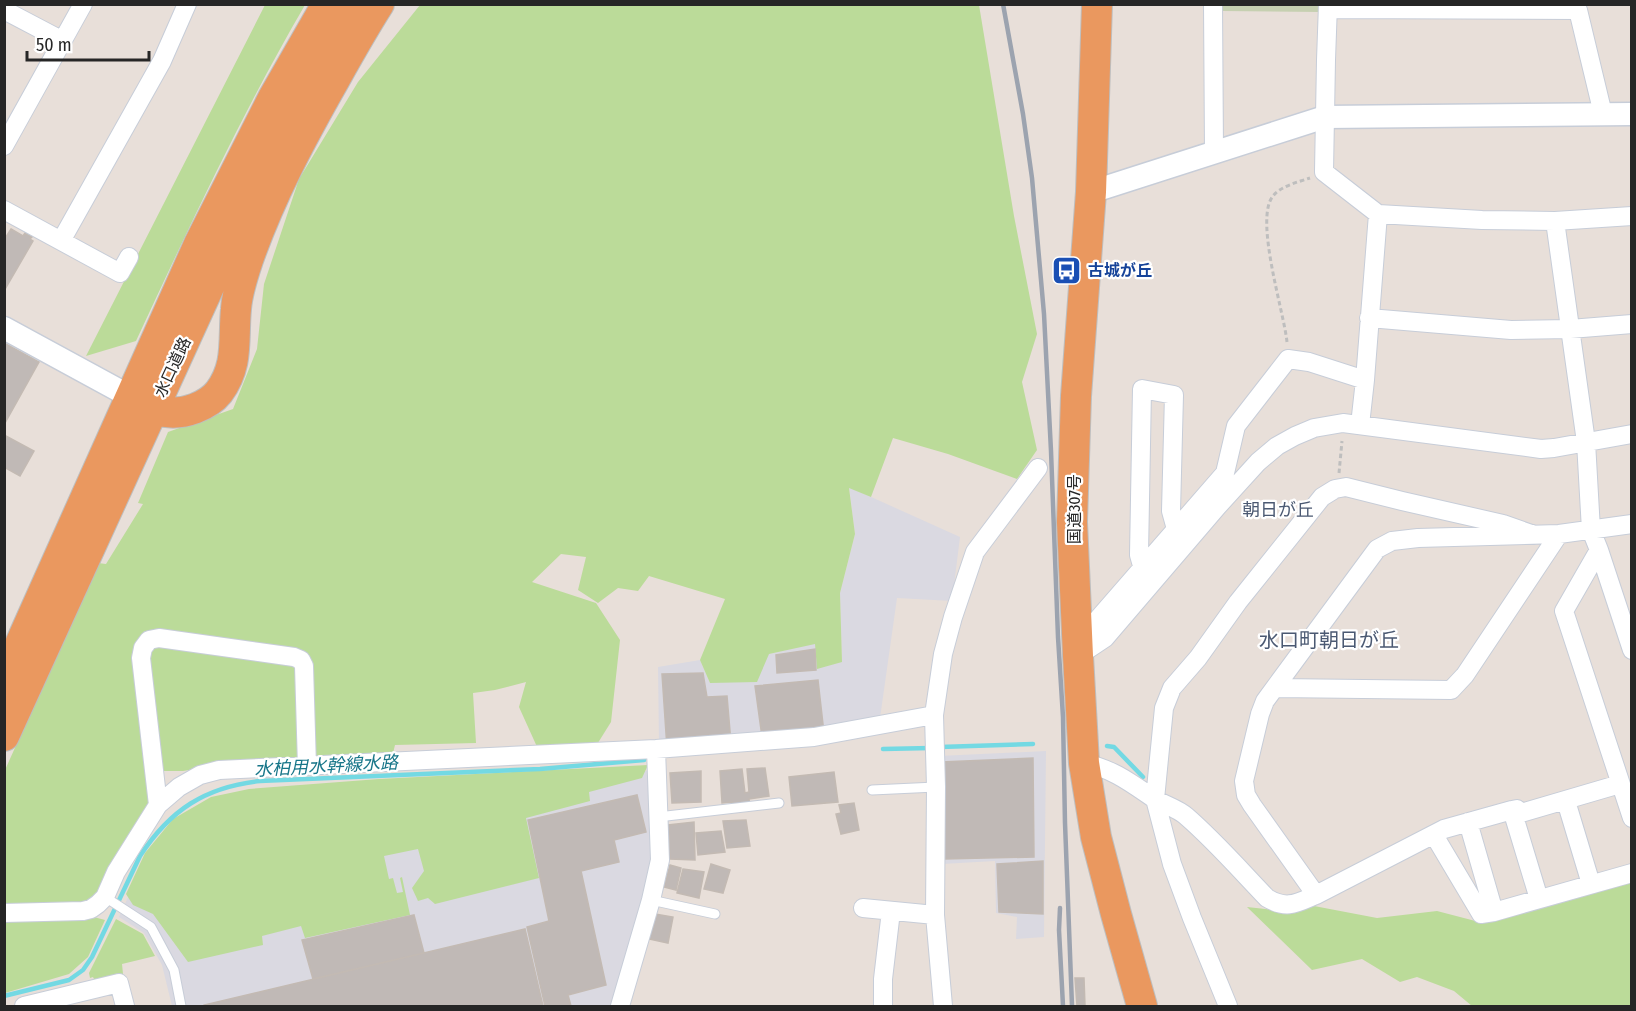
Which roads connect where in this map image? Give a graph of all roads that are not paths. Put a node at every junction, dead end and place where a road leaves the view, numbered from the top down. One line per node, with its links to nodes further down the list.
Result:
1 (83, 4): 10 (street)
2 (187, 4): 21 (street)
3 (327, 4): 28 (highway, 水口道路)
4 (352, 4): 28 (highway, 水口道路)
5 (379, 4): 28 (highway)
6 (1097, 4): 16 (highway, 国道307号)
7 (1213, 4): 15 (street)
8 (1328, 7): 11 (street); 13 (street)
9 (4, 10): 10 (street)
10 (63, 41): 14 (street)
11 (1603, 114): 12 (street); 13 (street)
12 (1632, 114)
13 (1325, 117): 15 (street); 18 (street)
14 (4, 146)
15 (1214, 152): 16 (street)
16 (1091, 192): 41 (highway, 国道307号)
17 (4, 210): 21 (street)
18 (1378, 214): 20 (street); 23 (street)
19 (1632, 216): 20 (street)
20 (1555, 221): 26 (street)
21 (62, 241): 22 (street)
22 (129, 257)
23 (1369, 318): 26 (street); 27 (street)
24 (1632, 324): 26 (street)
25 (4, 328): 28 (street)
26 (1570, 329): 31 (street)
27 (1365, 380): 29 (street); 34 (street)
28 (142, 402): 42 (highway, 水口道路); 45 (highway, 水口道路)
29 (1360, 425): 31 (street); 41 (street)
30 (1632, 434): 31 (street)
31 (1586, 442): 35 (street)
32 (1038, 468): 44 (street)
33 (1632, 524): 35 (street)
34 (1176, 529): 39 (street); 39 (street)
35 (1591, 530): 36 (street); 38 (street)
36 (1559, 534): 37 (street); 43 (street)
37 (1534, 535): 43 (street); 52 (street)
38 (1599, 550): 40 (street); 49 (street)
39 (1143, 569): 41 (street)
40 (1632, 650)
41 (1078, 656): 47 (highway, 国道307号)
42 (4, 680)
43 (1276, 688): 63 (street)
44 (934, 715): 46 (street); 50 (street)
45 (4, 736)
46 (656, 749): 48 (street); 57 (street)
47 (1084, 763): 52 (street); 80 (highway, 国道307号)
48 (307, 766): 55 (street); 55 (street)
49 (1620, 784): 53 (street); 58 (street)
50 (936, 787): 51 (lane); 72 (street)
51 (873, 790)
52 (1155, 799): 63 (street); 81 (street)
53 (1566, 801): 56 (street); 62 (street)
54 (779, 803): 57 (lane)
55 (158, 805): 66 (street)
56 (1512, 810): 59 (street); 64 (street)
57 (658, 817): 65 (street)
58 (1632, 818)
59 (1468, 822): 60 (street); 69 (street)
60 (1434, 835): 63 (street); 69 (street)
61 (1632, 873): 62 (street)
62 (1591, 884): 64 (street)
63 (1316, 895)
64 (1539, 899): 69 (street)
65 (651, 900): 71 (lane); 77 (street)
66 (112, 902): 70 (street); 76 (lane)
67 (863, 908): 68 (street)
68 (891, 910): 72 (street); 78 (street)
69 (1494, 912)
70 (4, 913)
71 (715, 914)
72 (935, 915): 79 (street)
73 (47, 1004): 74 (street); 75 (street)
74 (24, 1006)
75 (125, 1006)
76 (181, 1006)
77 (620, 1006)
78 (883, 1006)
79 (943, 1006)
80 (1142, 1006)
81 (1228, 1006)

